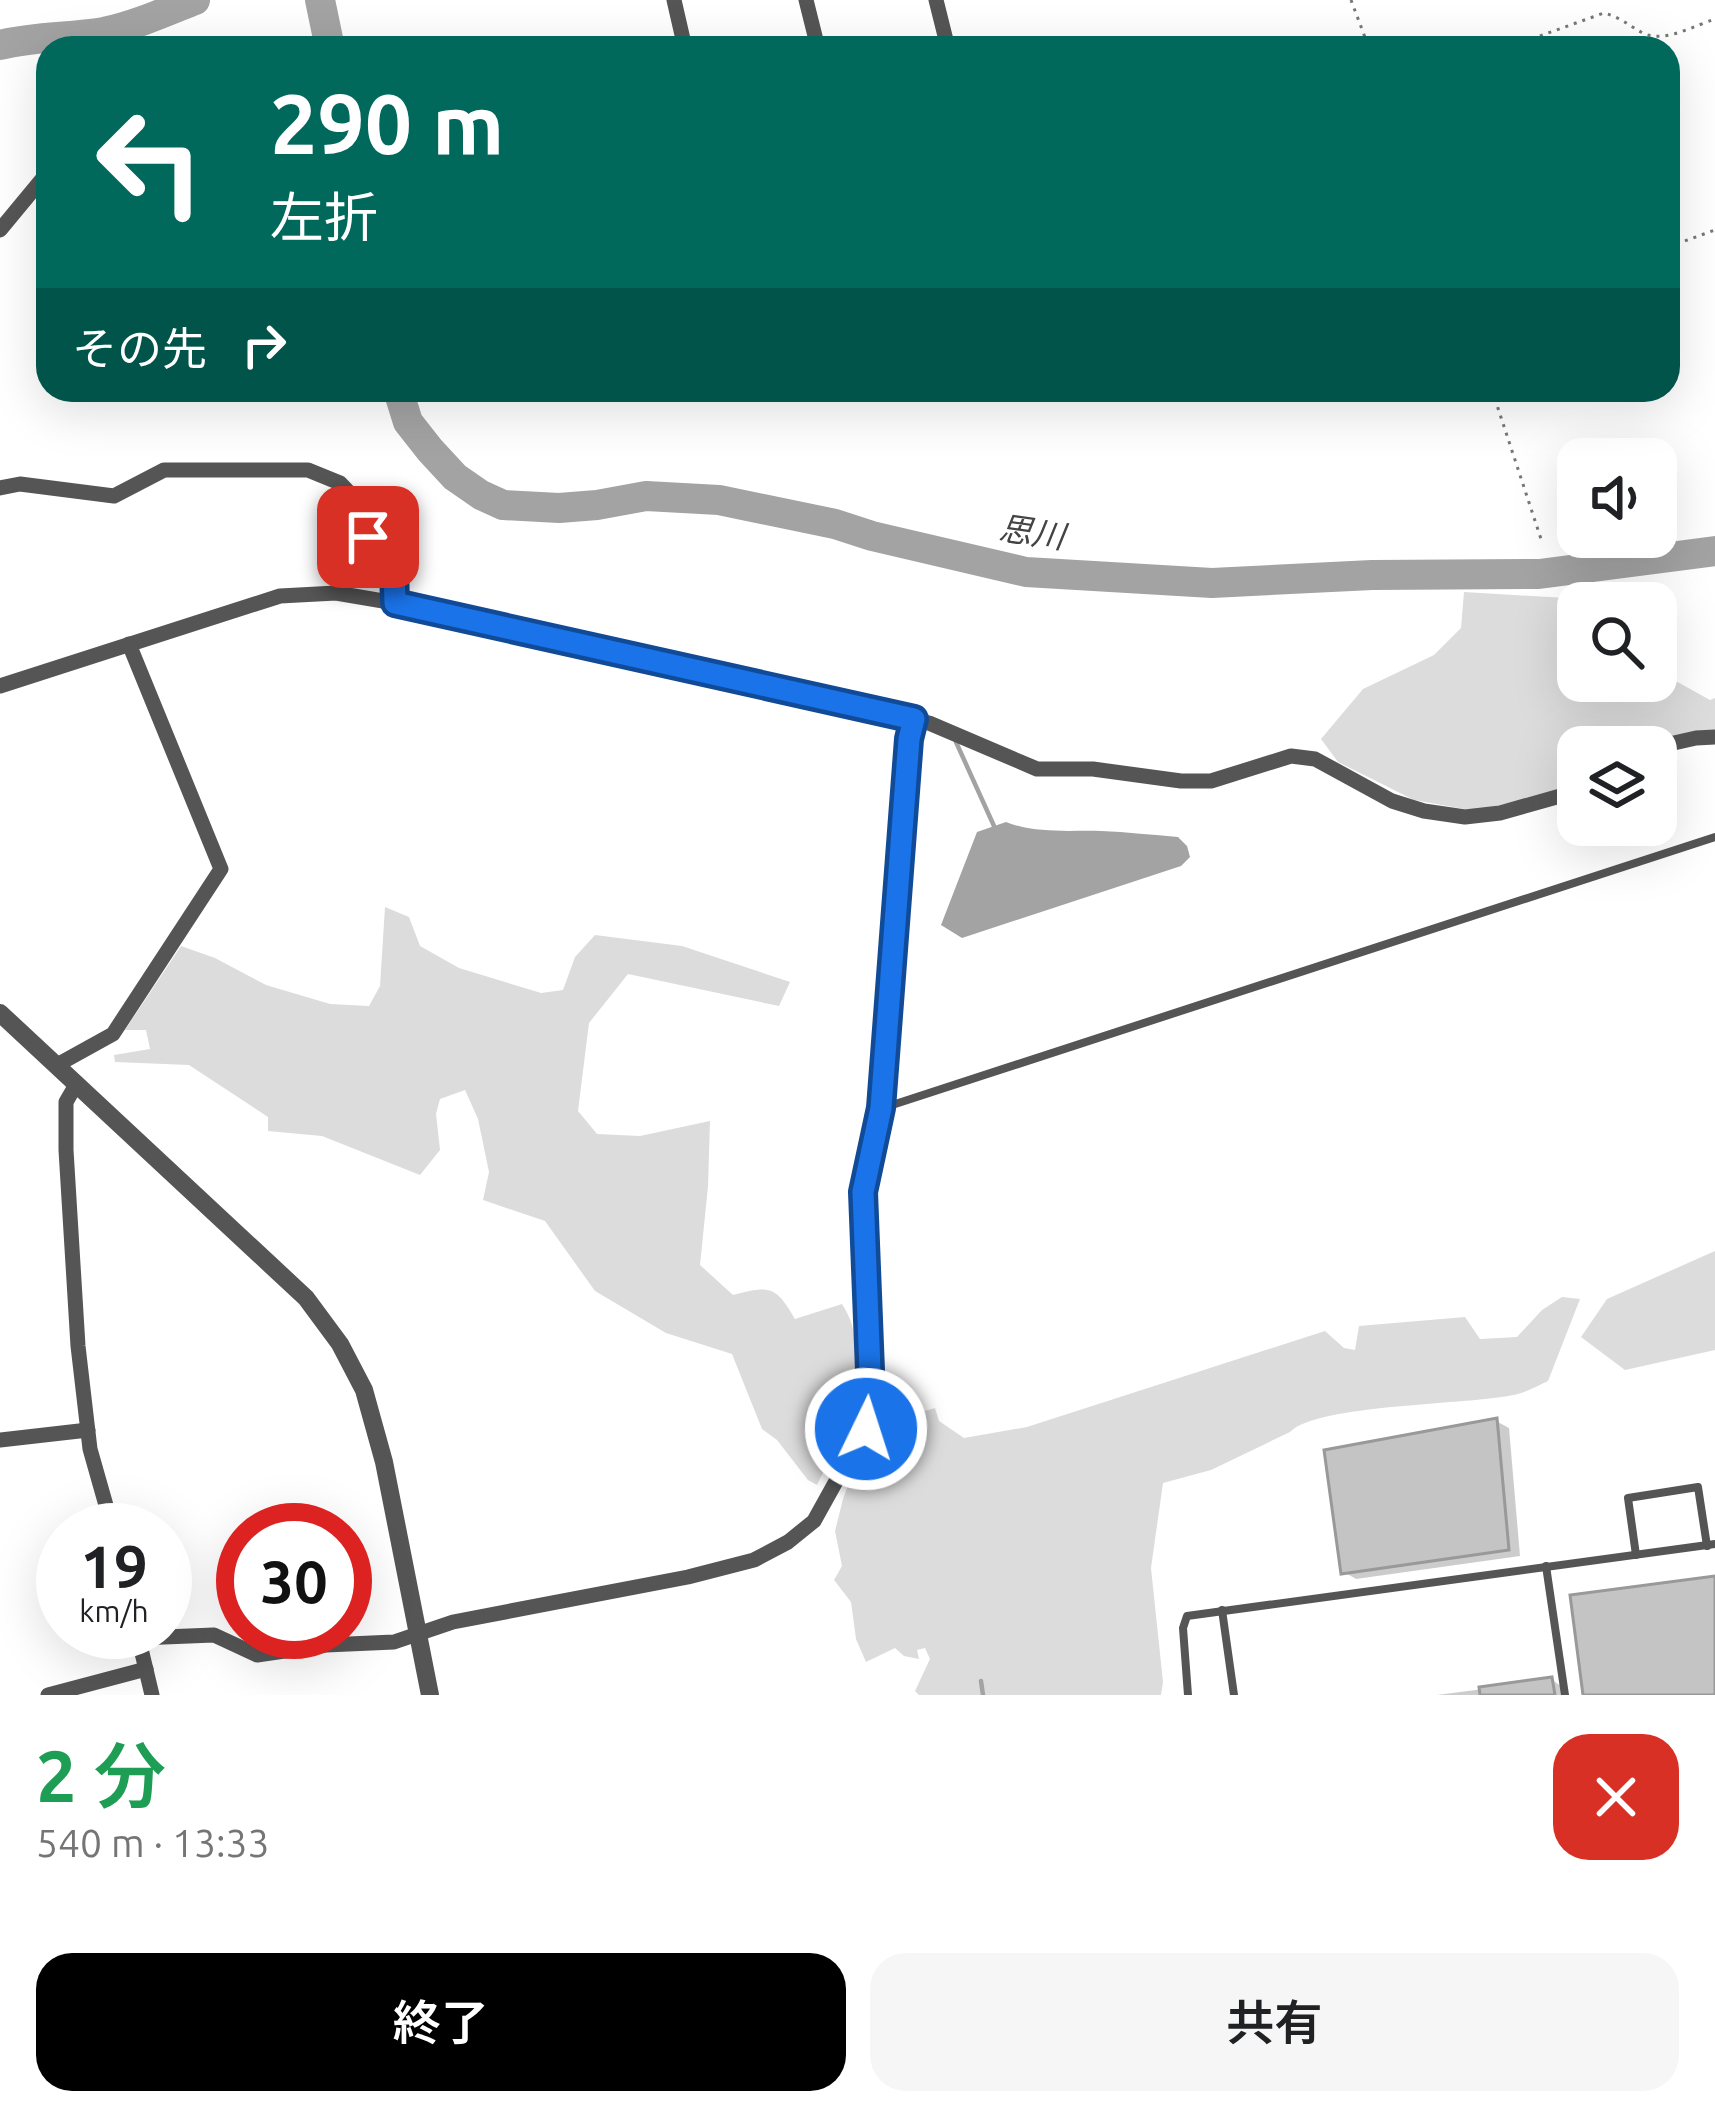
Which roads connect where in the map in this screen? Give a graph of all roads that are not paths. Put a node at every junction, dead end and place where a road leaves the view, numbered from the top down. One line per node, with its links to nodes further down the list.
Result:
1 (674, 0): 4 (street)
2 (806, 0): 5 (street)
3 (936, 0): 6 (street)
4 (683, 36)
5 (815, 36)
6 (945, 36)
7 (36, 186): 8 (street)
8 (0, 230)
9 (0, 488): 10 (street)
10 (395, 603): 11 (street); 13 (street)
11 (129, 644): 12 (street); 19 (street)
12 (0, 686)
13 (914, 719): 16 (street); 21 (street)
14 (1715, 737): 15 (street)
15 (1677, 742)
16 (1557, 797)
17 (1715, 836): 21 (lane)
18 (4, 1022): 19 (street)
19 (57, 1065): 20 (street)
20 (76, 1083): 22 (street); 29 (street)
21 (881, 1108): 29 (street)
22 (88, 1430): 23 (street); 24 (street)
23 (0, 1440)
24 (105, 1503)
25 (1711, 1545): 26 (lane); 26 (lane)
26 (1636, 1555): 27 (lane)
27 (1546, 1566): 28 (lane); 38 (lane)
28 (1222, 1610): 36 (lane); 37 (lane)
29 (419, 1634): 30 (street); 35 (street)
30 (192, 1635)
31 (144, 1659): 32 (street)
32 (146, 1669): 33 (street); 34 (street)
33 (48, 1695)
34 (152, 1695)
35 (430, 1695)
36 (1188, 1695)
37 (1234, 1695)
38 (1565, 1695)

